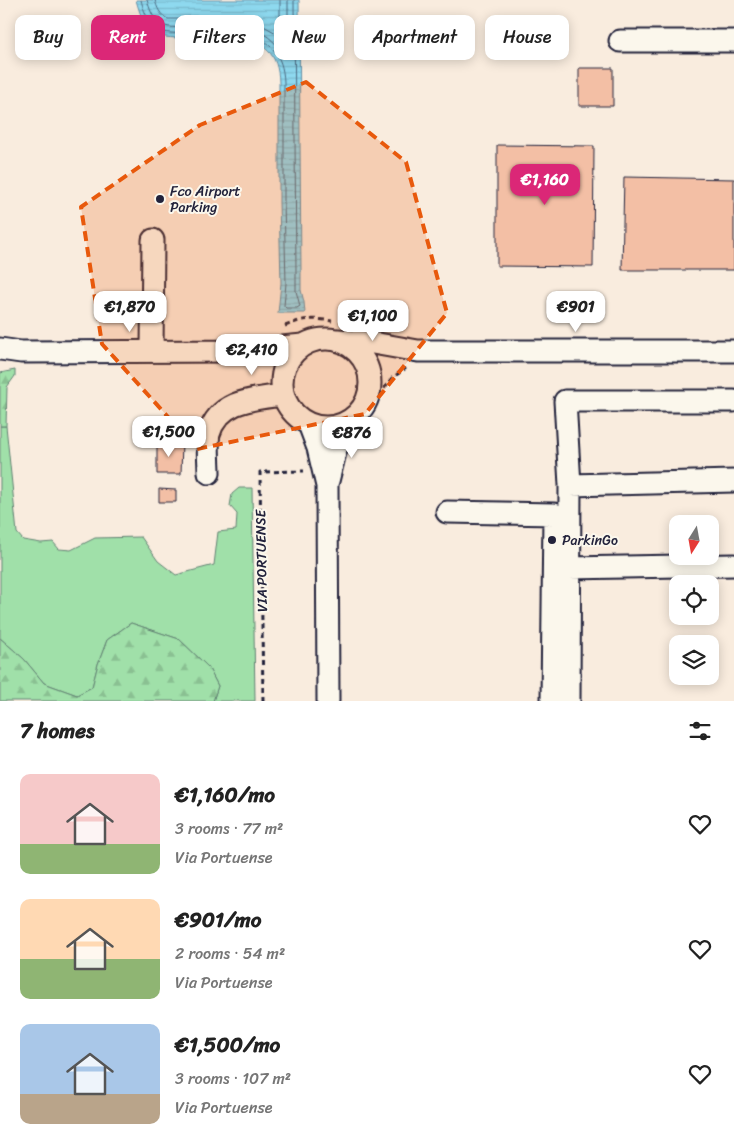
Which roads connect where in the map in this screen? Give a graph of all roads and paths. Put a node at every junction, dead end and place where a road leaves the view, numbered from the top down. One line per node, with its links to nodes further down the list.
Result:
1 (620, 41): 2 (street)
2 (734, 41)
3 (153, 240): 7 (street)
4 (338, 340): 5 (street); 12 (street); 13 (street)
5 (303, 345): 8 (street); 14 (street)
6 (0, 350): 10 (street)
7 (152, 351): 8 (street); 10 (street)
8 (239, 351): 14 (street)
9 (734, 351): 12 (street)
10 (21, 352): 11 (street)
11 (0, 358)
12 (413, 359): 13 (street); 16 (path)
13 (370, 376): 16 (street)
14 (282, 386): 17 (street); 19 (street)
15 (734, 401): 21 (street)
16 (355, 422): 17 (street); 22 (street)
17 (309, 424): 22 (street)
18 (310, 470): 26 (path, VIA PORTUENSE)
19 (209, 473)
20 (734, 481): 21 (street)
21 (570, 485): 25 (street)
22 (327, 486): 27 (street)
23 (447, 512): 28 (street)
24 (734, 565): 25 (street)
25 (569, 568): 29 (street)
26 (263, 701)
27 (328, 701)
28 (552, 701)
29 (569, 701)

